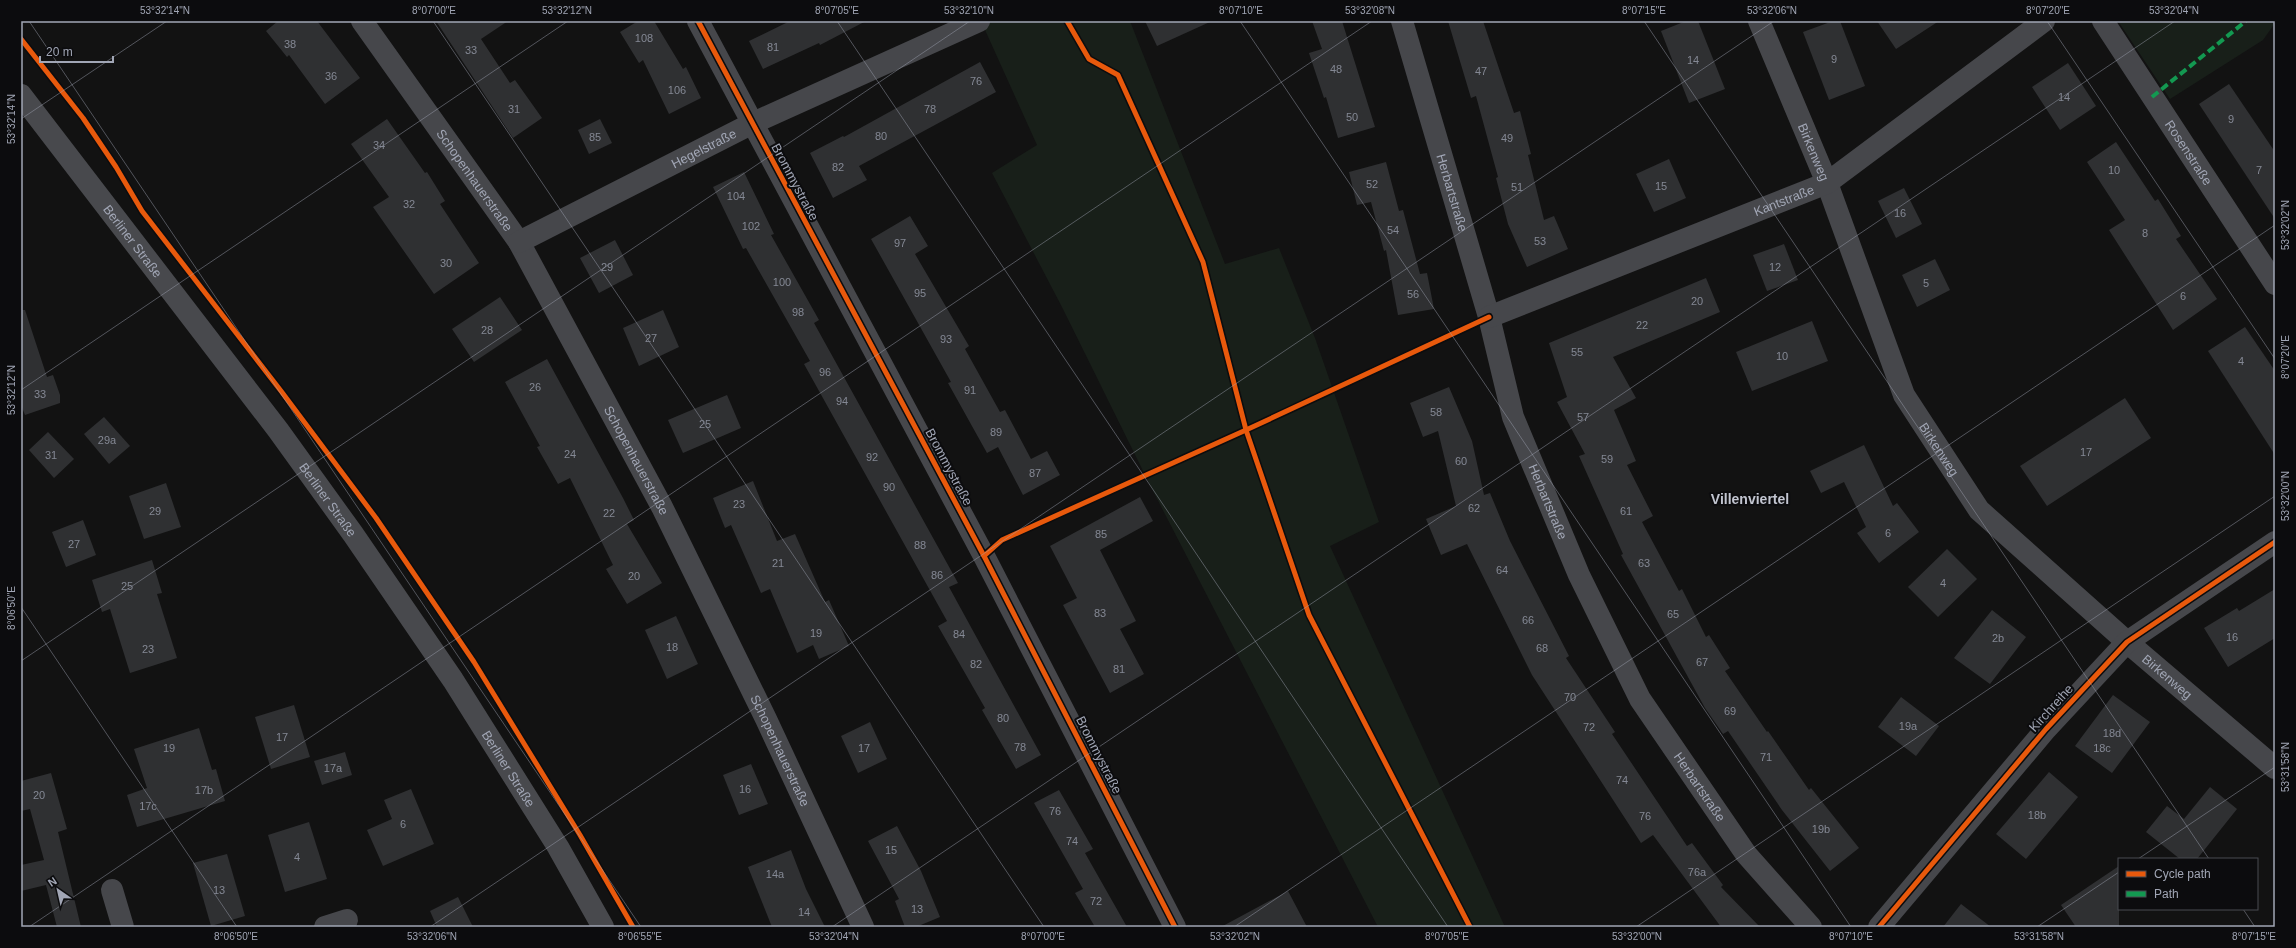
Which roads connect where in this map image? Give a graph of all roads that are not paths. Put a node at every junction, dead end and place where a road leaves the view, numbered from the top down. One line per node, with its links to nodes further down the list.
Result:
1 (362, 21): 11 (street, Schopenhauerstraße)
2 (698, 21): 9 (street, Brommystraße)
3 (979, 21): 9 (street, Hegelstraße)
4 (1402, 21): 13 (street, Herbartstraße)
5 (1759, 21): 10 (street, Birkenweg)
6 (2044, 21): 10 (street, Kantstraße)
7 (2102, 21): 12 (street, Rosenstraße)
8 (21, 95): 21 (main road, Berliner Straße)
9 (751, 124): 11 (street, Hegelstraße); 23 (street, Brommystraße)
10 (1827, 183): 13 (street, Kantstraße); 15 (street, Birkenweg)
11 (519, 242): 22 (street, Schopenhauerstraße)
12 (2275, 284)
13 (1489, 317): 24 (street, Herbartstraße)
14 (2275, 542): 15 (street, Kirchreihe)
15 (2127, 642): 16 (street, Birkenweg); 25 (street, Kirchreihe)
16 (2275, 768)
17 (112, 890): 19 (street)
18 (346, 920): 20 (street)
19 (123, 927)
20 (325, 927)
21 (603, 927)
22 (863, 927)
23 (1175, 927)
24 (1811, 927)
25 (1879, 927)

